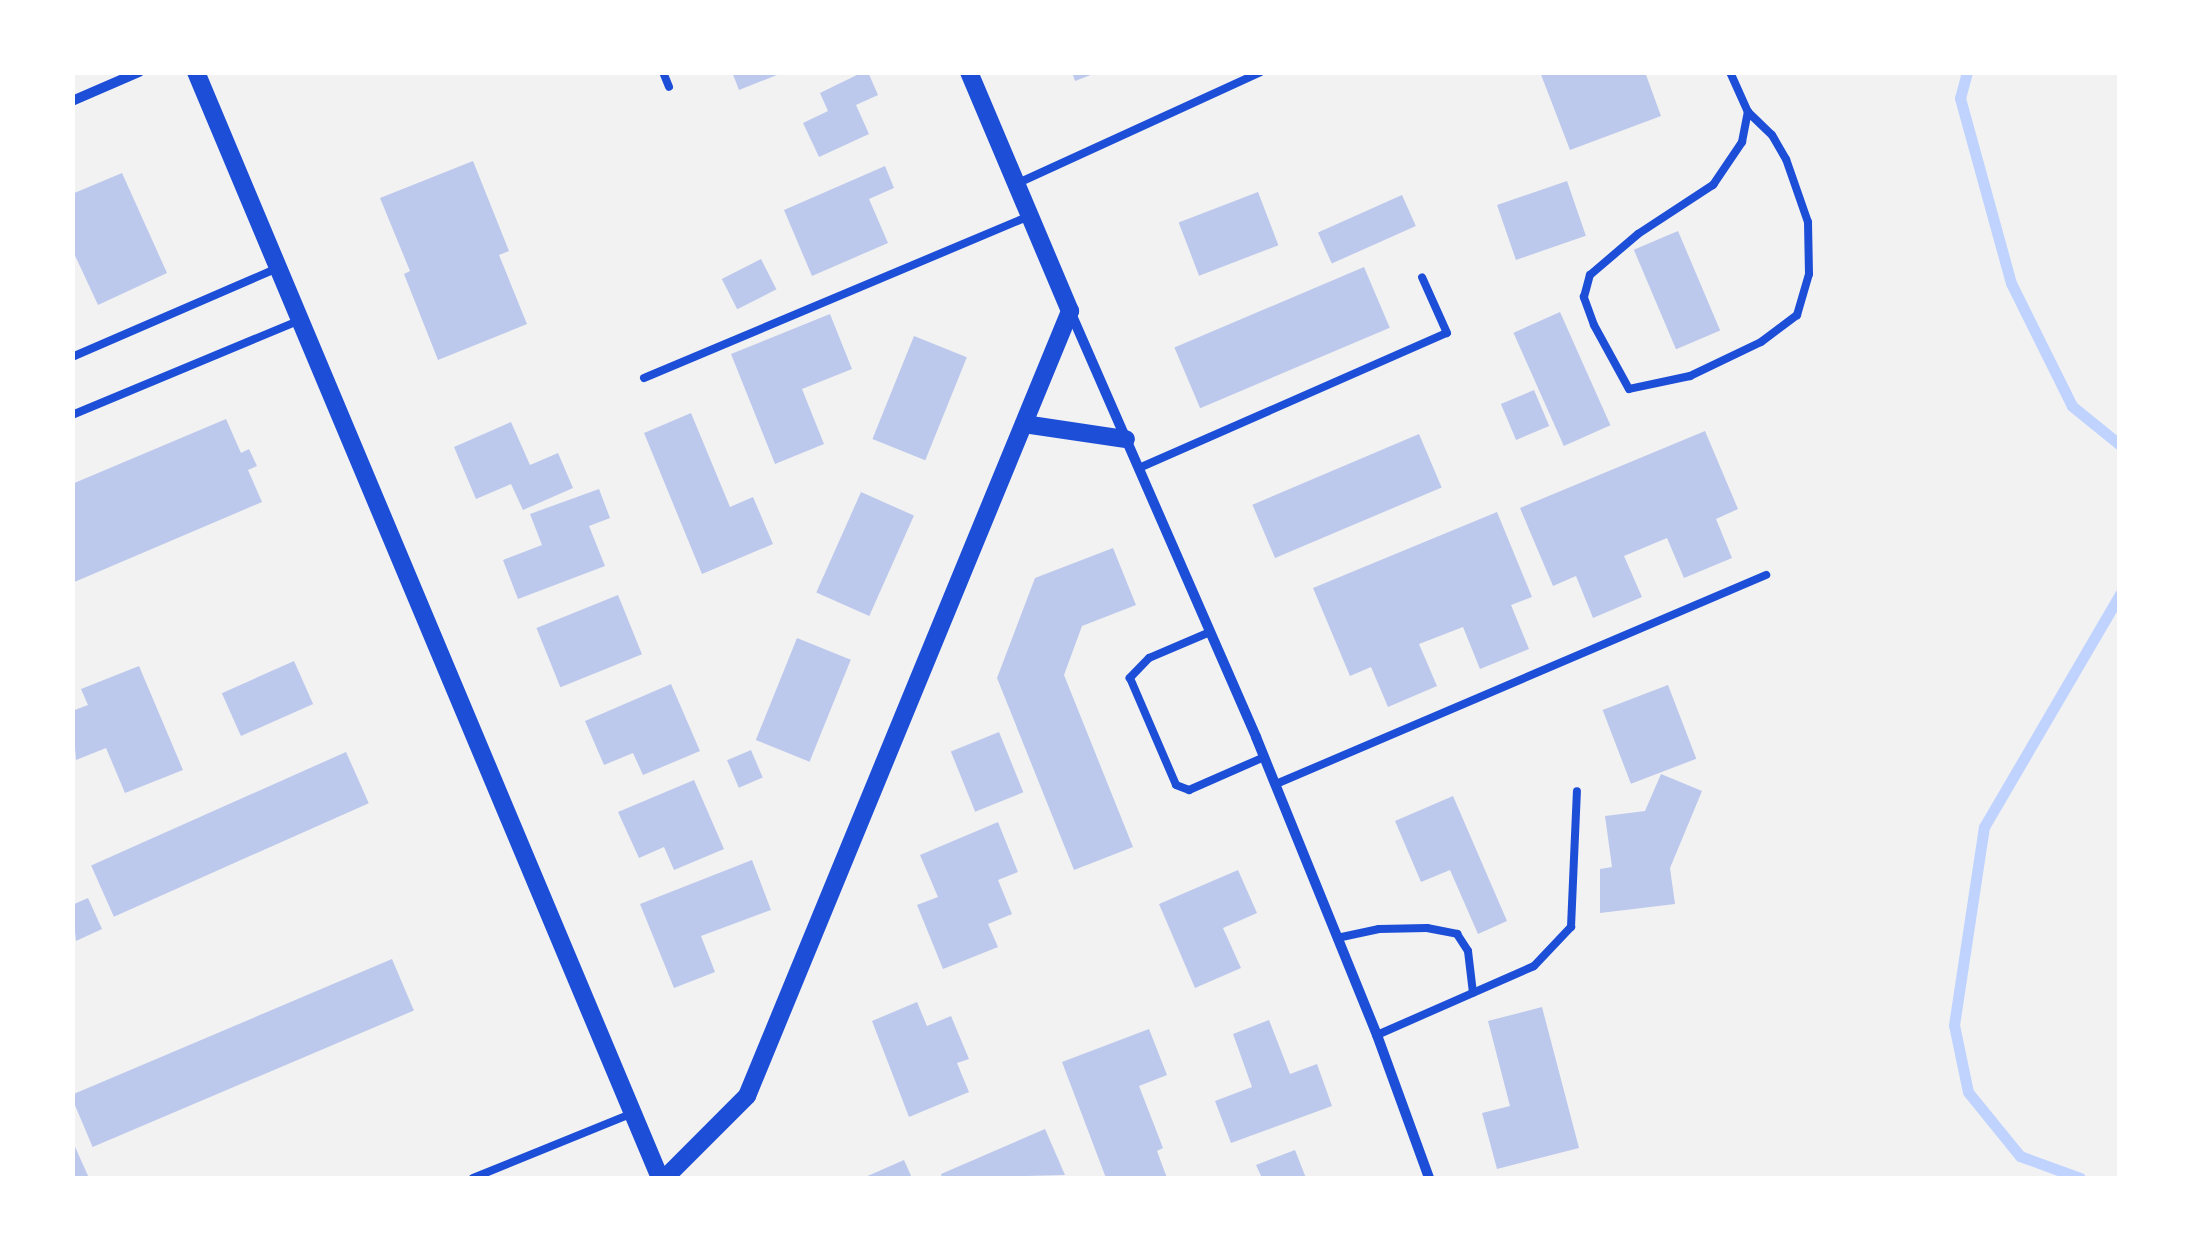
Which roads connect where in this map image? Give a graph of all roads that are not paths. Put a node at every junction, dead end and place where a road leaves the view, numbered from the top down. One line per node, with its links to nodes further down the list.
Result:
1 (139, 72): 8 (street)
2 (196, 72): 12 (street)
3 (663, 72): 7 (lane)
4 (969, 72): 10 (street)
5 (1262, 72): 10 (lane)
6 (1730, 72): 9 (lane)
7 (670, 87)
8 (72, 101)
9 (1748, 112): 9 (lane)
10 (1016, 184): 11 (street)
11 (1030, 216): 14 (street); 17 (lane)
12 (278, 268): 15 (street); 16 (lane)
13 (1422, 277): 21 (lane)
14 (1070, 312): 19 (street); 20 (street)
15 (300, 320): 18 (lane); 30 (street)
16 (72, 357)
17 (644, 378)
18 (72, 415)
19 (1024, 424): 20 (street); 32 (street)
20 (1126, 439): 21 (street)
21 (1139, 468): 23 (street)
22 (1766, 575): 25 (lane)
23 (1210, 632): 24 (street); 24 (lane)
24 (1264, 757): 25 (street)
25 (1276, 784): 27 (street)
26 (1577, 791): 28 (lane)
27 (1337, 938): 28 (lane); 29 (street)
28 (1473, 993): 29 (lane)
29 (1377, 1035): 33 (street)
30 (632, 1113): 31 (lane); 32 (street)
31 (474, 1178)
32 (663, 1178)
33 (1429, 1178)

